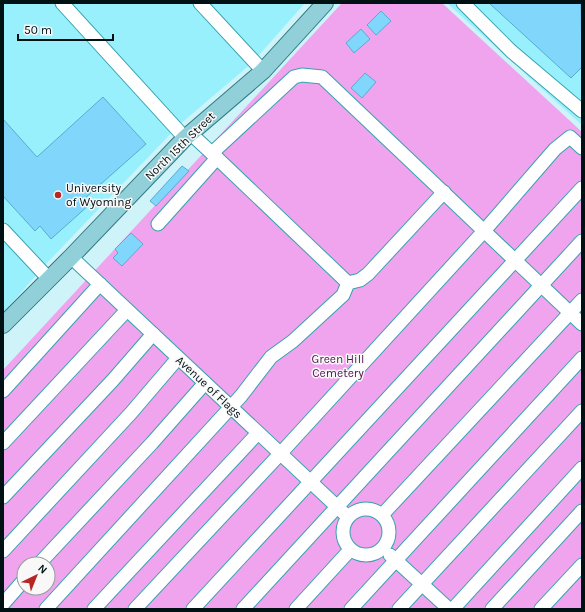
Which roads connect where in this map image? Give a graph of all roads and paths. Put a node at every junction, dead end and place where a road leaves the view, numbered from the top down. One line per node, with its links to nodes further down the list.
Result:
1 (62, 3): 7 (street)
2 (200, 3): 5 (street)
3 (325, 3): 5 (main road, North 15th Street)
4 (462, 3): 6 (street)
5 (263, 71): 7 (main road, North 15th Street)
6 (582, 111)
7 (188, 135): 9 (street); 16 (main road, North 15th Street)
8 (582, 148): 14 (street)
9 (214, 156): 11 (street); 12 (street); 19 (street)
10 (582, 188): 17 (street)
11 (444, 192): 14 (street); 19 (street)
12 (158, 224)
13 (3, 230): 18 (street)
14 (484, 231): 17 (street); 36 (street)
15 (582, 241): 21 (street)
16 (71, 257): 18 (main road, North 15th Street); 20 (street, Avenue of Flags)
17 (515, 261): 21 (street); 38 (street)
18 (49, 279): 26 (main road, North 15th Street)
19 (348, 283): 32 (street)
20 (100, 284): 23 (street, Avenue of Flags); 31 (street)
21 (541, 286): 24 (street); 40 (street)
22 (582, 300): 24 (street)
23 (127, 310): 27 (street, Avenue of Flags); 35 (street)
24 (570, 313): 25 (street); 42 (street)
25 (582, 324)
26 (3, 325)
27 (153, 334): 28 (street, Avenue of Flags); 39 (street)
28 (178, 358): 30 (street, Avenue of Flags); 45 (street)
29 (582, 358): 48 (street)
30 (206, 383): 32 (street, Avenue of Flags); 47 (street)
31 (3, 391)
32 (231, 407): 34 (street, Avenue of Flags); 53 (street)
33 (582, 411): 50 (street)
34 (258, 433): 36 (street, Avenue of Flags); 54 (street)
35 (3, 443)
36 (280, 454): 38 (street, Avenue of Flags); 55 (street)
37 (582, 468): 62 (street)
38 (310, 482): 40 (street, Avenue of Flags); 56 (street)
39 (3, 497)
40 (337, 507): 43 (street, Avenue of Flags); 57 (street)
41 (582, 511): 63 (street)
42 (382, 515): 43 (street); 44 (street)
43 (348, 517): 46 (street)
44 (383, 548): 46 (street); 48 (street)
45 (3, 550)
46 (350, 550): 58 (street)
47 (46, 556)
48 (396, 560): 50 (street); 59 (street)
49 (582, 565): 64 (street)
50 (422, 584): 60 (street); 61 (street)
51 (16, 589): 52 (street)
52 (3, 604)
53 (46, 609)
54 (94, 609)
55 (135, 609)
56 (193, 609)
57 (243, 609)
58 (296, 609)
59 (351, 609)
60 (399, 609)
61 (449, 609)
62 (452, 609)
63 (492, 609)
64 (541, 609)

